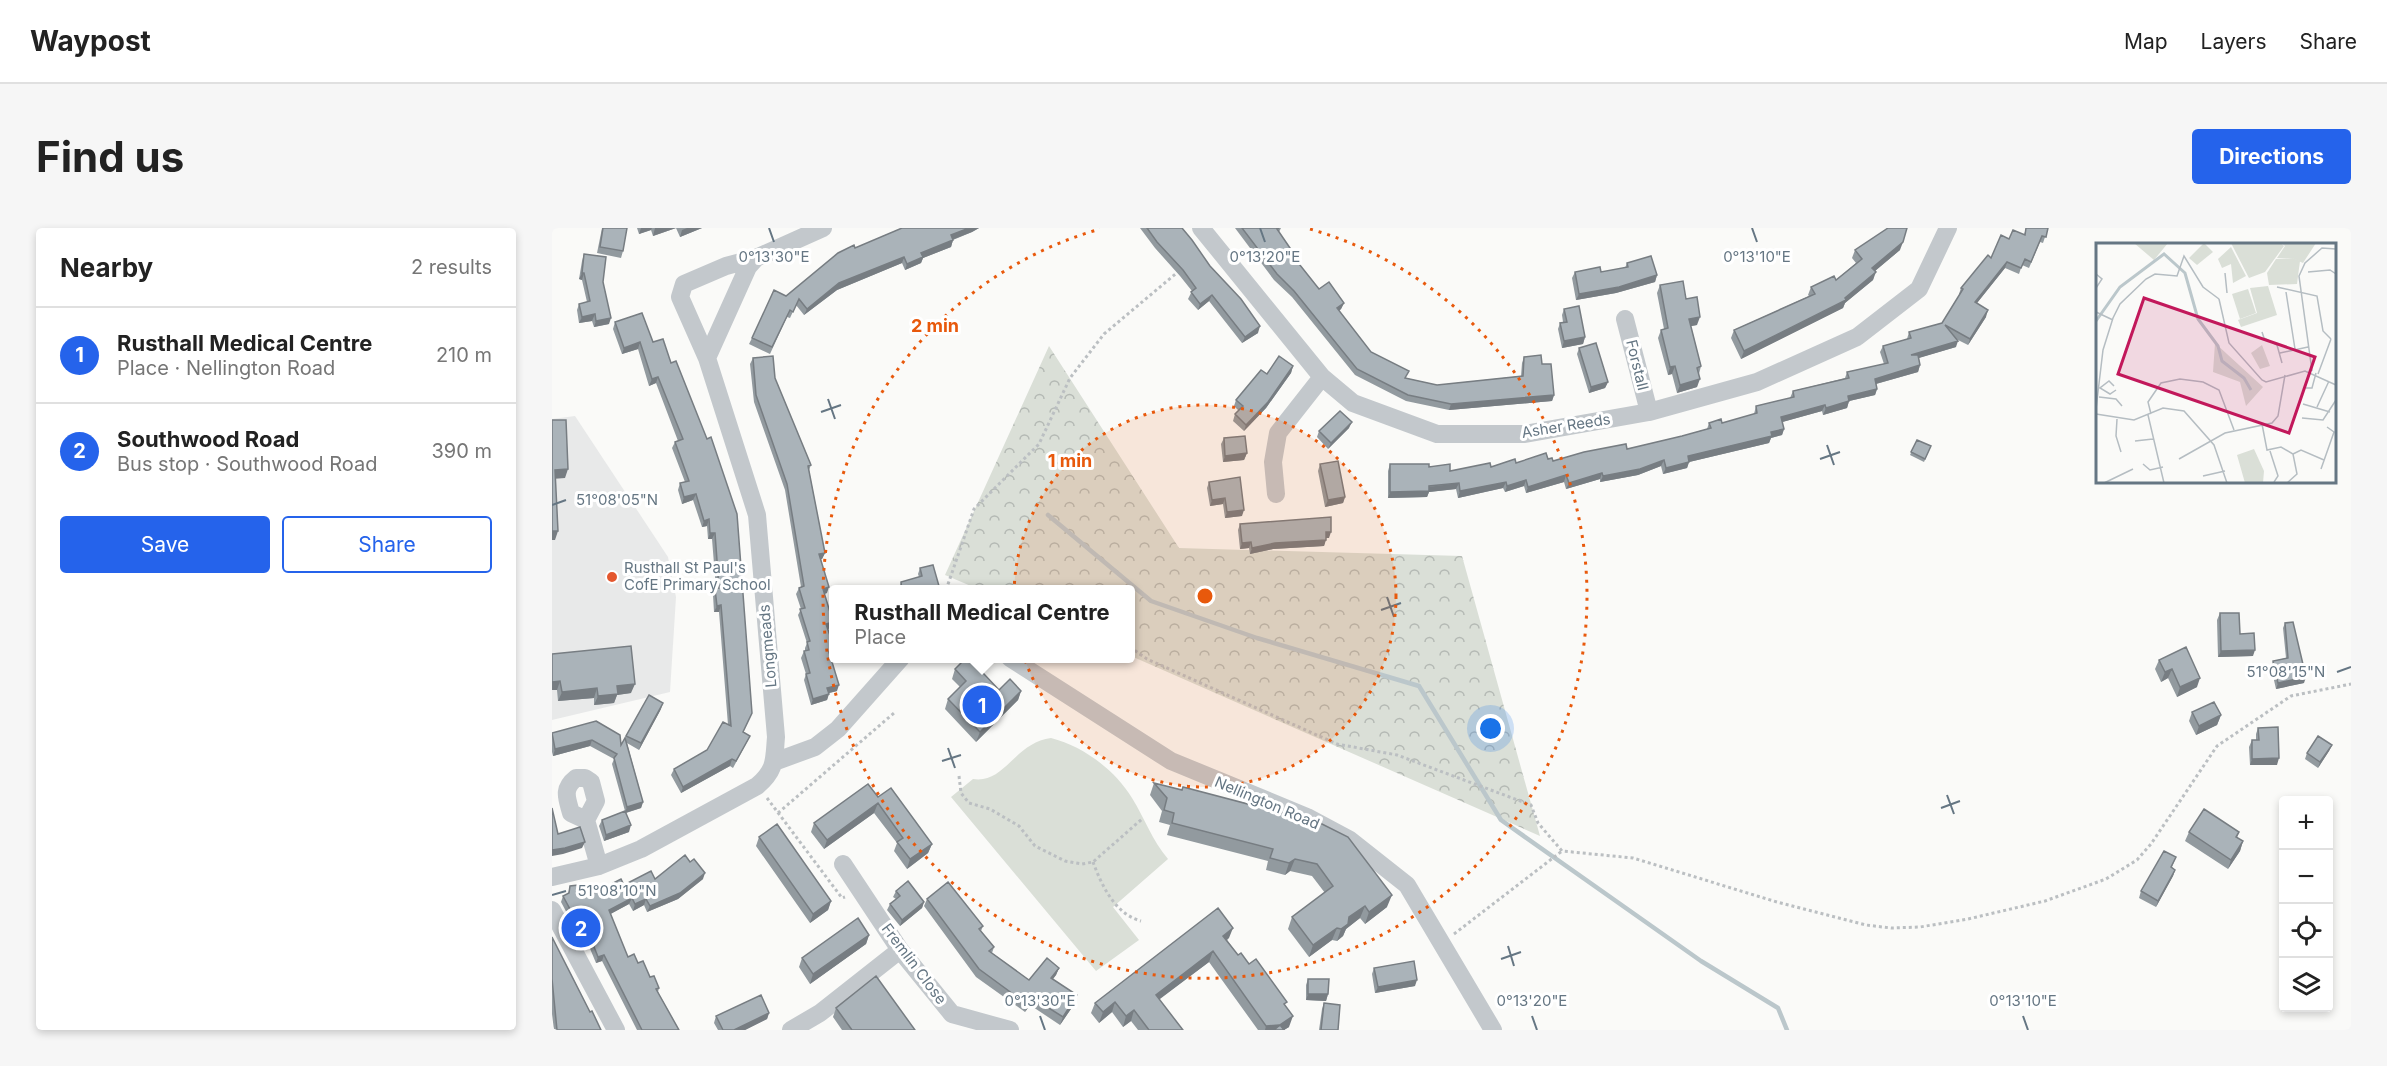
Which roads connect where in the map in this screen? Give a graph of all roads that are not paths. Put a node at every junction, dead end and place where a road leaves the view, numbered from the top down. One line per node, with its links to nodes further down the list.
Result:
1 (823, 228): 4 (street, Longmeads)
2 (1201, 228): 7 (street, Asher Reeds)
3 (1948, 228): 8 (street, Asher Reeds)
4 (756, 258): 6 (street); 6 (street, Longmeads)
5 (1625, 319): 8 (street, Forstall)
6 (707, 358): 12 (street, Longmeads)
7 (1322, 377): 8 (street, Asher Reeds); 9 (street)
8 (1648, 412)
9 (1276, 494)
10 (897, 663): 12 (street)
11 (1018, 663): 22 (street, Nellington Road)
12 (774, 762): 15 (street)
13 (585, 820): 15 (street)
14 (843, 864): 18 (street, Fremlin Close)
15 (599, 866): 16 (street)
16 (552, 877)
17 (552, 910): 19 (street)
18 (900, 950): 20 (street); 21 (street, Fremlin Close)
19 (616, 1030)
20 (791, 1030)
21 (1010, 1030)
22 (1493, 1030)

